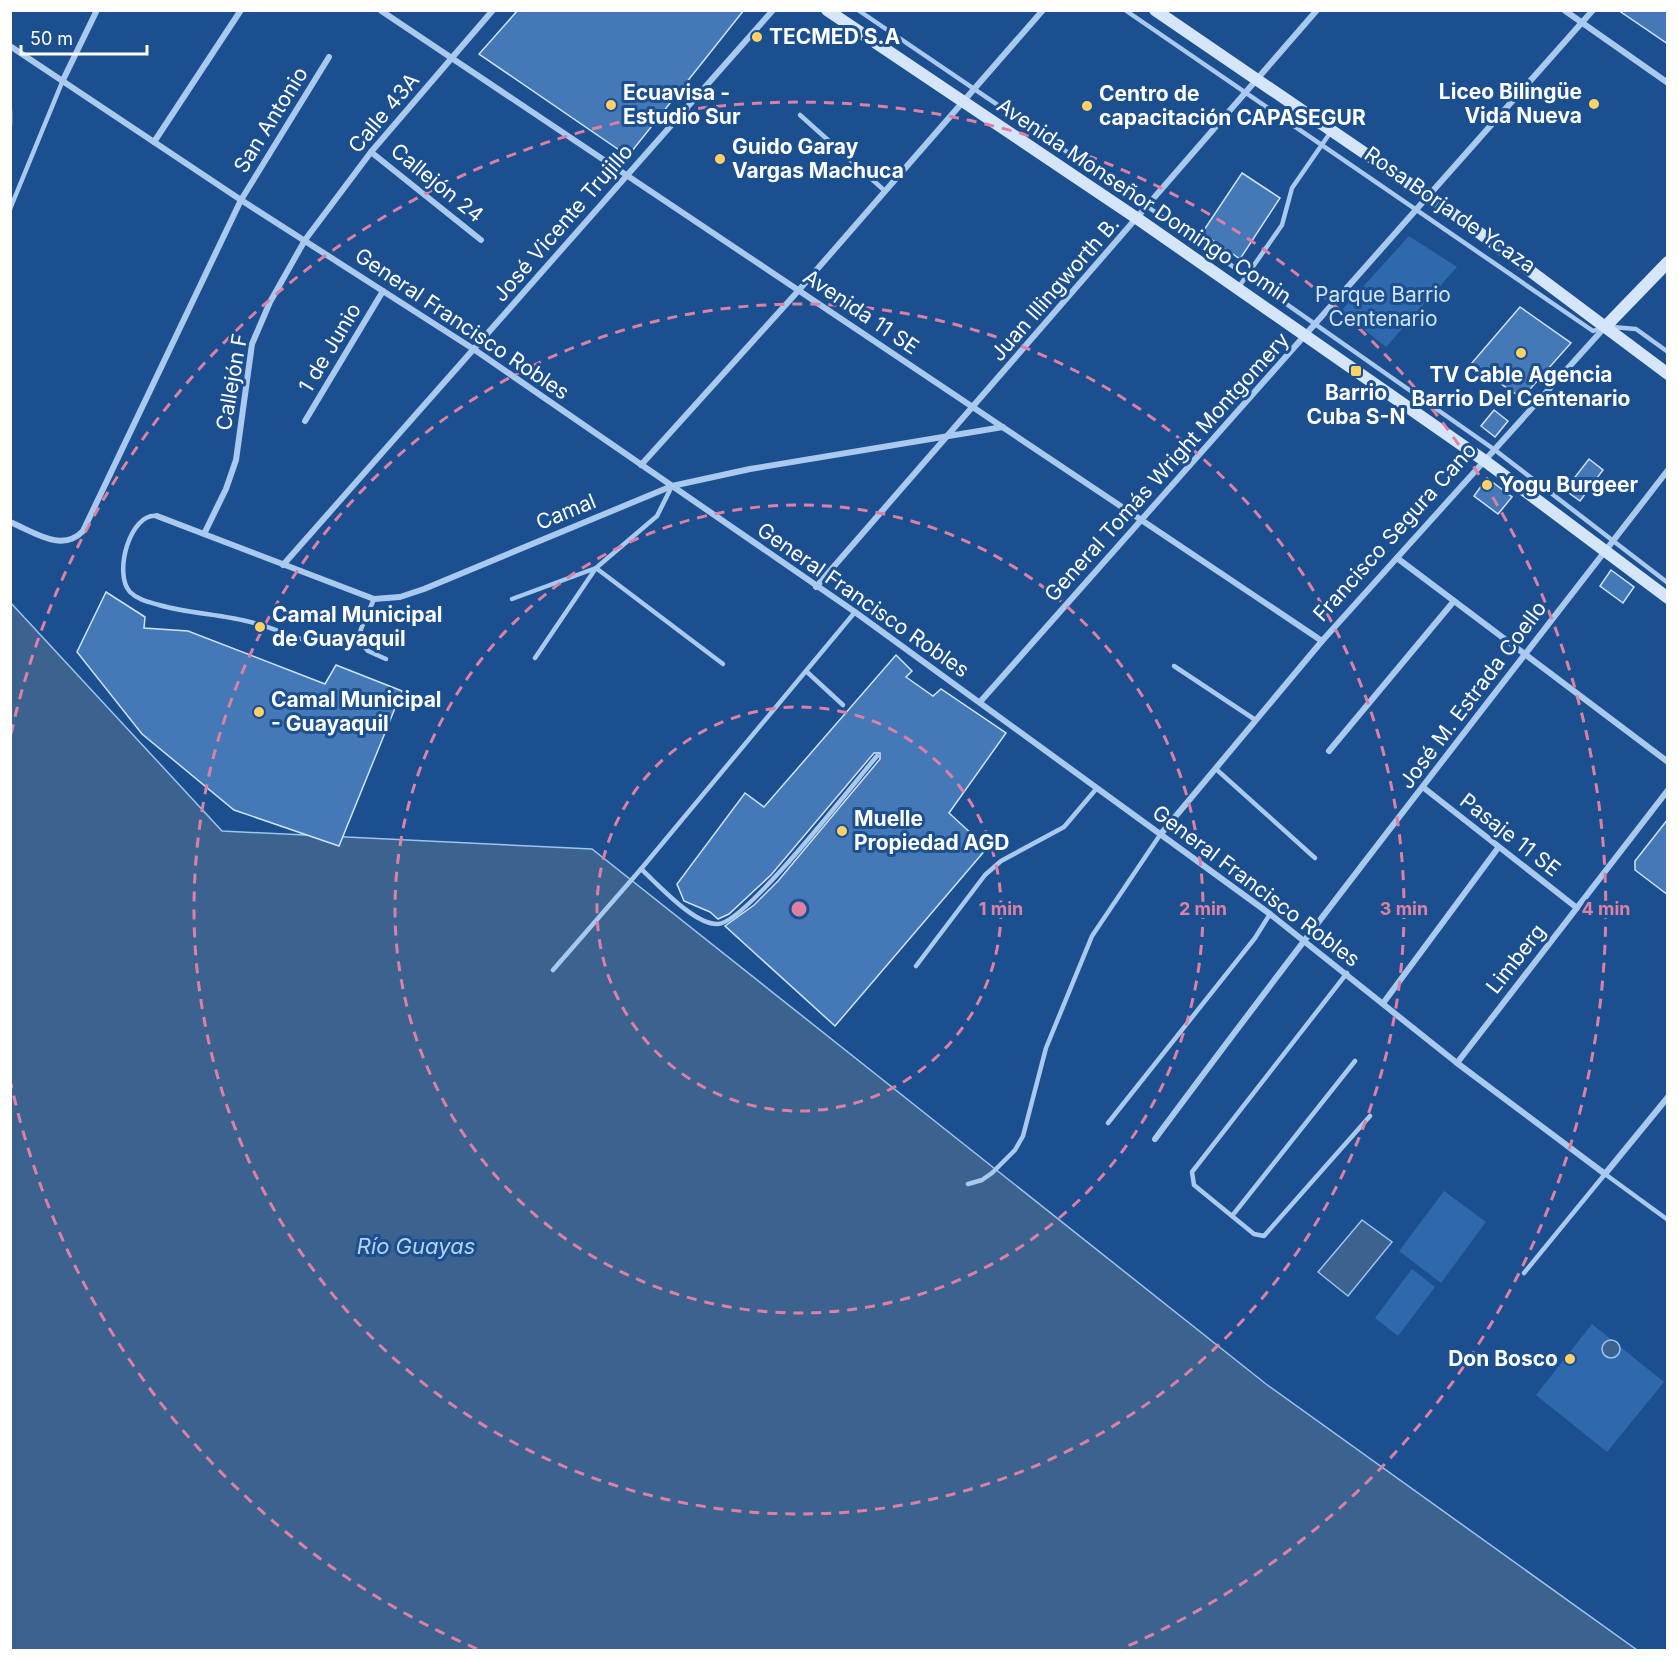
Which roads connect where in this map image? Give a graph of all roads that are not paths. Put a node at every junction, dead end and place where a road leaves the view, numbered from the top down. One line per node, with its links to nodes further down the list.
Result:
1 (97, 10): 18 (street)
2 (241, 10): 28 (street)
3 (380, 10): 17 (street, Avenida 11 SE)
4 (493, 10): 17 (street, Calle 43A)
5 (773, 10): 31 (street, José Vicente Trujillo)
6 (827, 10): 23 (main road, Avenida Monseñor Domingo Comin)
7 (858, 10): 21 (lane, Avenida Monseñor Domingo Comin)
8 (1043, 10): 21 (street)
9 (1125, 10): 22 (lane, Rosa Borja de Ycaza)
10 (1155, 10): 19 (main road, Rosa Borja de Ycaza)
11 (1317, 10): 19 (street, Juan Illingworth B.)
12 (1564, 10): 14 (street)
13 (1593, 10): 14 (street, General Tomás Wright Montgomery)
14 (1582, 23): 20 (street); 33 (street, General Tomás Wright Montgomery)
15 (10, 46): 18 (street, General Francisco Robles)
16 (330, 57): 34 (street, San Antonio)
17 (452, 58): 30 (street, Calle 43A); 31 (street, Avenida 11 SE)
18 (63, 80): 28 (street, General Francisco Robles); 36 (lane)
19 (1256, 80): 22 (street, Juan Illingworth B.); 27 (main road, Rosa Borja de Ycaza)
20 (1668, 82)
21 (975, 89): 23 (street); 35 (lane, Avenida Monseñor Domingo Comin)
22 (1245, 92): 29 (lane, Rosa Borja de Ycaza); 35 (street, Juan Illingworth B.)
23 (963, 102): 32 (street); 38 (main road, Avenida Monseñor Domingo Comin)
24 (10, 110): 26 (lane)
25 (800, 115): 32 (lane)
26 (10, 125)
27 (1331, 131): 29 (lane); 33 (main road, Rosa Borja de Ycaza)
28 (154, 142): 34 (street, General Francisco Robles)
29 (1321, 145): 37 (lane, Rosa Borja de Ycaza); 42 (lane)
30 (371, 152): 39 (street, Calle 43A); 40 (street, Callejón 24)
31 (626, 175): 44 (street, Avenida 11 SE); 49 (street, José Vicente Trujillo)
32 (885, 191): 44 (street)
33 (1427, 197): 37 (street, General Tomás Wright Montgomery); 47 (main road, Rosa Borja de Ycaza)
34 (241, 200): 39 (street, General Francisco Robles); 63 (street, San Antonio)
35 (1148, 207): 38 (street, Juan Illingworth B.); 42 (lane, Avenida Monseñor Domingo Comin)
36 (10, 209)
37 (1417, 209): 46 (street, General Tomás Wright Montgomery); 47 (lane, Rosa Borja de Ycaza)
38 (1138, 219): 43 (main road, Avenida Monseñor Domingo Comin); 52 (street, Juan Illingworth B.)
39 (305, 240): 45 (street, General Francisco Robles); 64 (street, Callejón F)
40 (481, 240)
41 (1668, 262): 47 (main road, Francisco Segura Cano)
42 (1248, 276): 43 (lane); 46 (lane, Avenida Monseñor Domingo Comin)
43 (1238, 288): 48 (main road, Avenida Monseñor Domingo Comin)
44 (798, 290): 52 (street, Avenida 11 SE); 58 (street)
45 (383, 291): 49 (street, General Francisco Robles); 53 (street, 1 de Junio)
46 (1316, 324): 48 (street, General Tomás Wright Montgomery); 56 (lane, Avenida Monseñor Domingo Comin)
47 (1606, 326): 50 (lane, Rosa Borja de Ycaza); 51 (main road, Rosa Borja de Ycaza); 56 (street, Francisco Segura Cano)
48 (1305, 335): 57 (main road, Avenida Monseñor Domingo Comin); 62 (street, General Tomás Wright Montgomery)
49 (475, 350): 58 (street, General Francisco Robles); 67 (street, José Vicente Trujillo)
50 (1668, 352)
51 (1668, 374)
52 (974, 408): 54 (street, Avenida 11 SE); 55 (street, Juan Illingworth B.)
53 (305, 422)
54 (1003, 427): 55 (street, Camal); 62 (street, Avenida 11 SE)
55 (945, 437): 60 (street, Camal); 70 (street, Juan Illingworth B.)
56 (1495, 450): 57 (street, Francisco Segura Cano); 65 (lane, Avenida Monseñor Domingo Comin)
57 (1485, 461): 65 (main road, Avenida Monseñor Domingo Comin); 66 (street, Francisco Segura Cano)
58 (641, 465): 60 (street, General Francisco Robles)
59 (1668, 470): 65 (street, José M. Estrada Coello)
60 (672, 486): 68 (lane); 70 (street, General Francisco Robles); 72 (street, Camal)
61 (158, 516): 64 (street, Camal); 76 (lane)
62 (1142, 520): 77 (street, Avenida 11 SE); 84 (street, General Tomás Wright Montgomery)
63 (10, 522)
64 (204, 534): 67 (street, Camal)
65 (1608, 547): 69 (lane, Avenida Monseñor Domingo Comin); 71 (main road, Avenida Monseñor Domingo Comin); 78 (street, José M. Estrada Coello)
66 (1397, 558): 74 (street); 77 (street, Francisco Segura Cano)
67 (283, 565): 72 (street, Camal)
68 (596, 568): 73 (lane); 79 (lane); 81 (lane)
69 (1668, 582)
70 (816, 586): 75 (street, General Francisco Robles)
71 (1668, 598)
72 (374, 599): 76 (lane)
73 (512, 599)
74 (1454, 601): 78 (street); 87 (street)
75 (855, 612): 83 (lane); 84 (street, General Francisco Robles)
76 (359, 640): 80 (lane)
77 (1322, 641): 86 (street, Francisco Segura Cano)
78 (1525, 655): 89 (street); 92 (street, José M. Estrada Coello)
79 (535, 658)
80 (386, 659)
81 (723, 664)
82 (1174, 666): 86 (lane)
83 (806, 671): 85 (lane); 97 (lane)
84 (980, 702): 91 (street, General Francisco Robles)
85 (843, 705)
86 (1254, 719): 90 (street, Francisco Segura Cano)
87 (1329, 751)
88 (877, 756): 97 (lane)
89 (1668, 762)
90 (1216, 769): 94 (street, Francisco Segura Cano); 96 (lane)
91 (1097, 788): 94 (street, General Francisco Robles); 101 (lane)
92 (1424, 788): 95 (street, Pasaje 11 SE); 100 (street, José M. Estrada Coello)
93 (1668, 790): 98 (street, Limberg)
94 (1160, 835): 99 (street, General Francisco Robles); 112 (lane)
95 (1498, 848): 98 (street, Pasaje 11 SE); 104 (street)
96 (1315, 858)
97 (641, 869): 102 (lane)
98 (1577, 908): 106 (street, Limberg)
99 (1270, 914): 100 (street, General Francisco Robles); 109 (lane)
100 (1303, 939): 103 (street, General Francisco Robles); 110 (street, José M. Estrada Coello)
101 (916, 966)
102 (553, 970)
103 (1347, 973): 104 (street, General Francisco Robles); 113 (lane)
104 (1384, 1002): 106 (street, General Francisco Robles)
105 (1355, 1061): 113 (lane)
106 (1457, 1063): 111 (street, General Francisco Robles)
107 (1668, 1097): 111 (street)
108 (1370, 1116): 113 (lane)
109 (1108, 1123)
110 (1155, 1139)
111 (1605, 1174): 114 (lane, General Francisco Robles); 115 (lane)
112 (968, 1184)
113 (1232, 1216)
114 (1668, 1220)
115 (1524, 1273)

